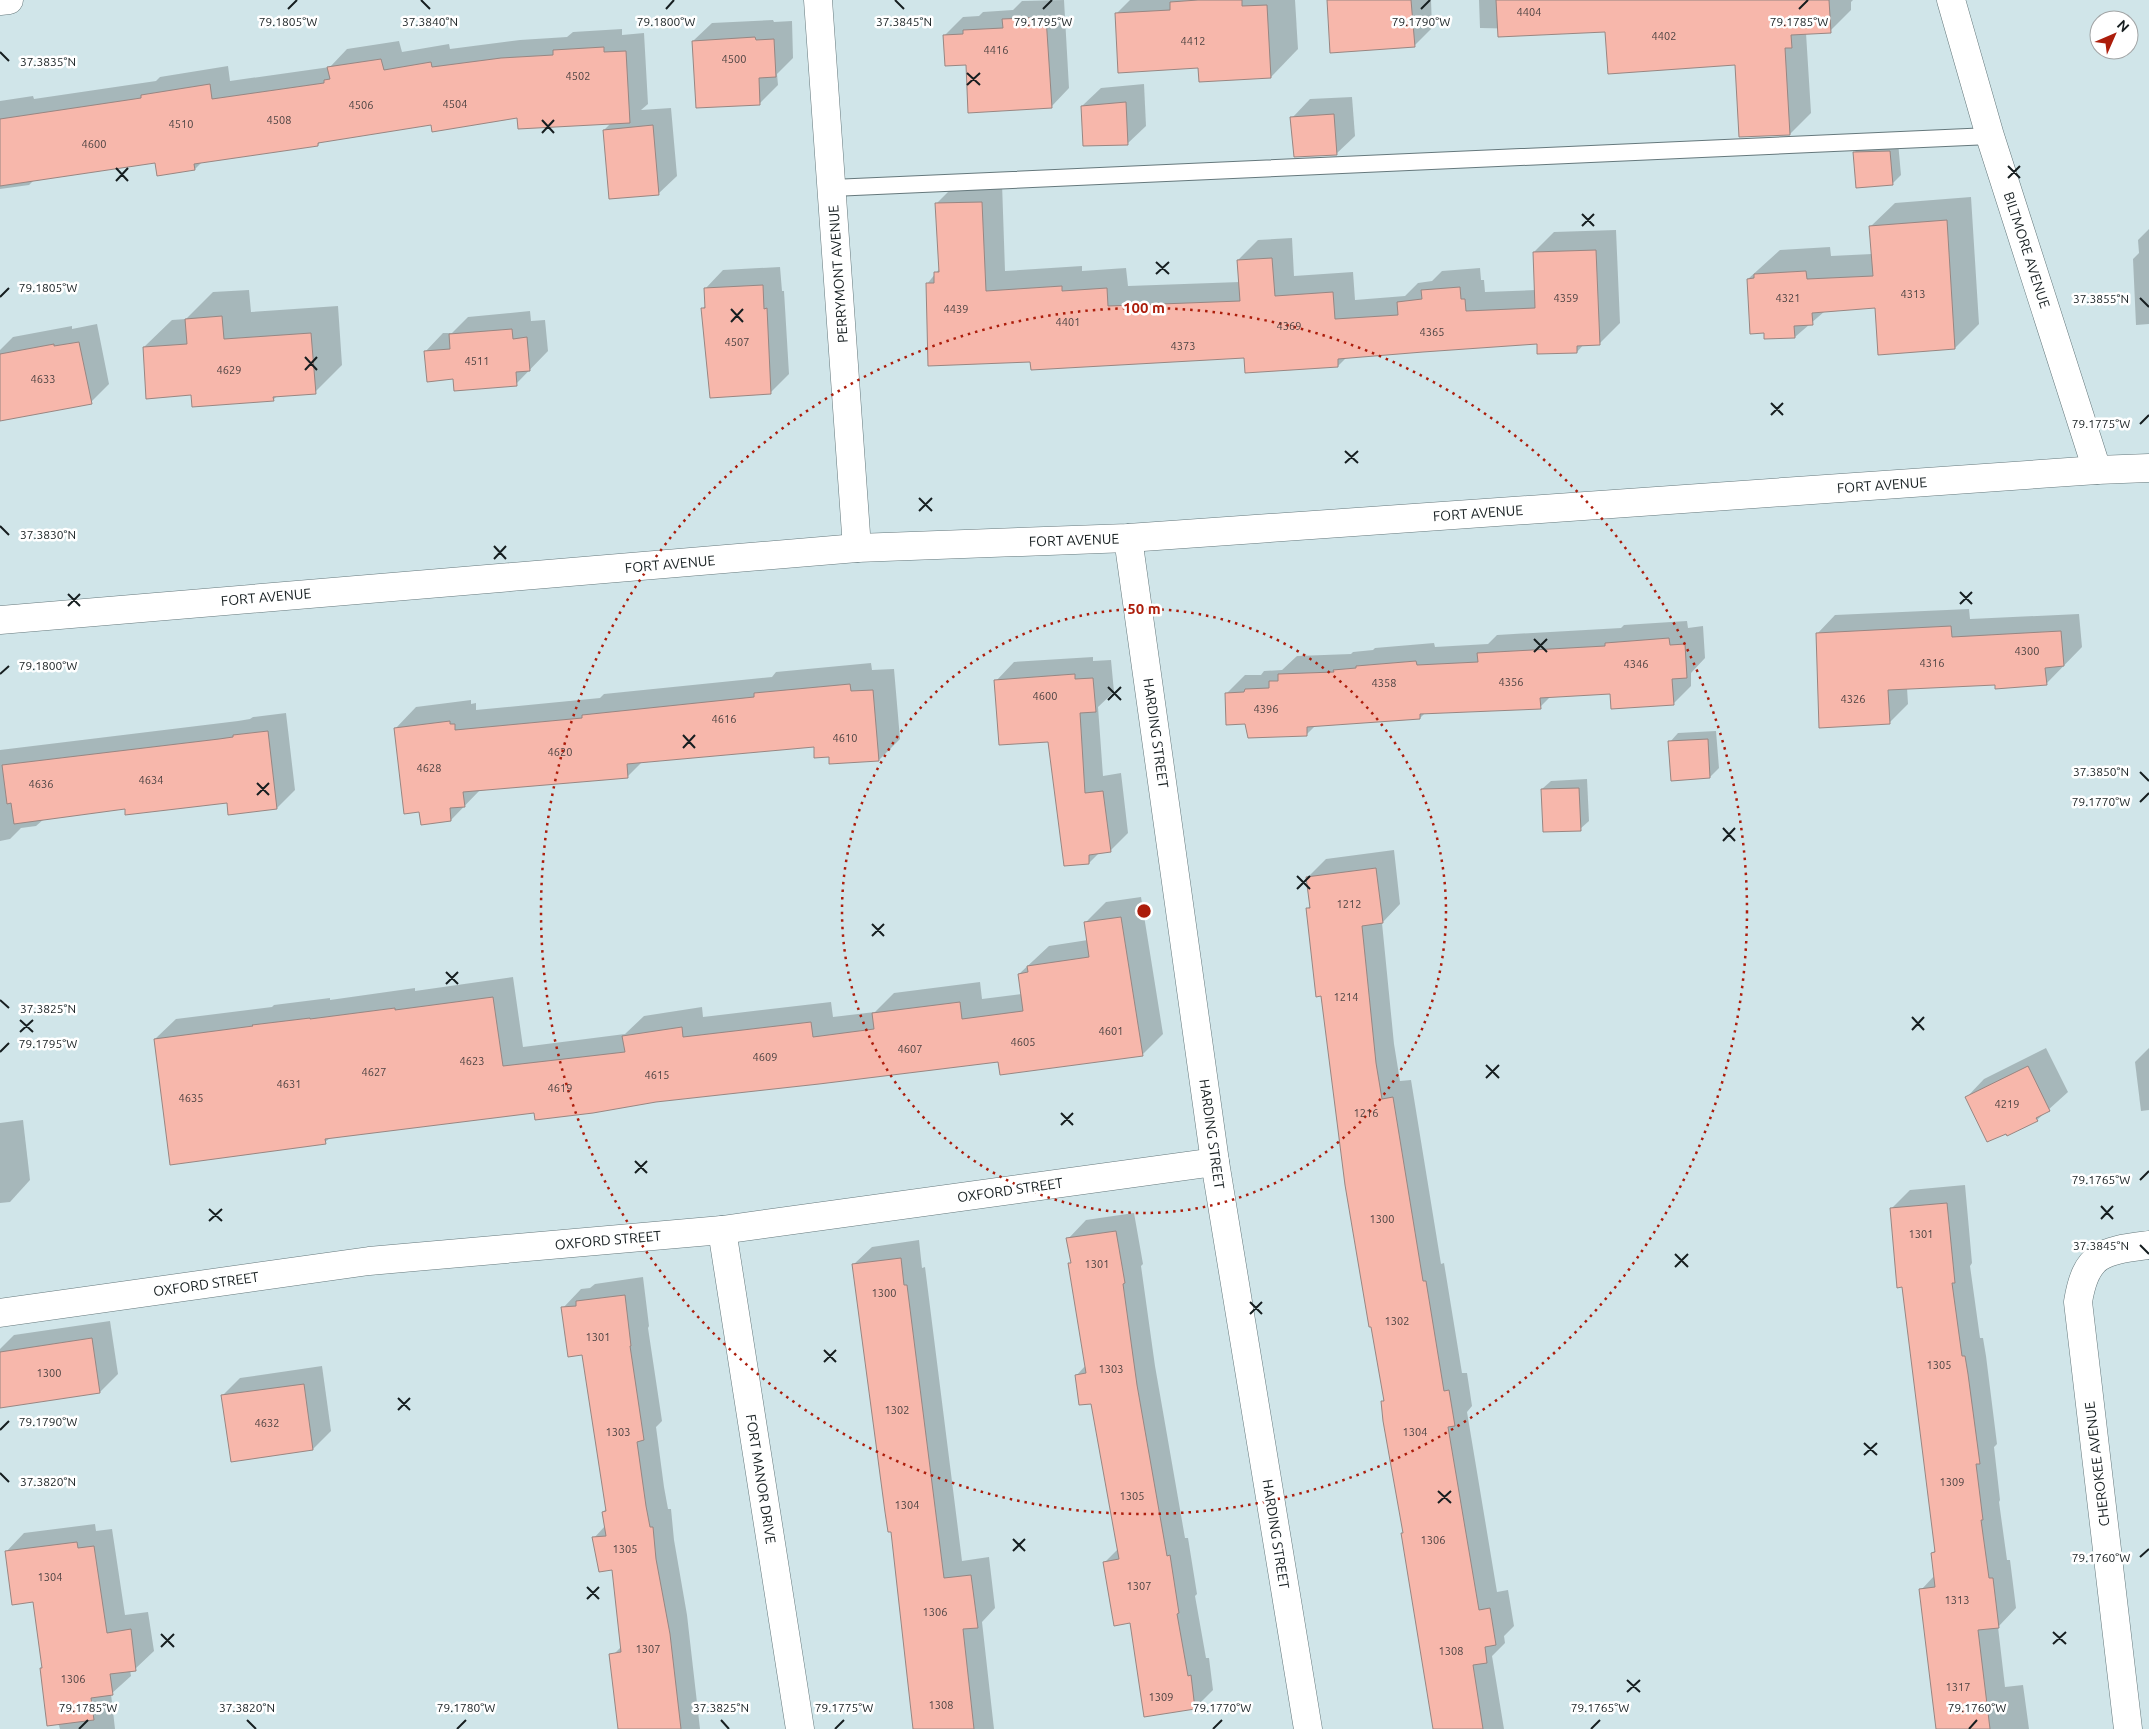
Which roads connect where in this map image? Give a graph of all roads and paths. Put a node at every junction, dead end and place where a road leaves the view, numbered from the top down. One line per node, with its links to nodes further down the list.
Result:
1 (9, 0): 4 (street)
2 (818, 0): 6 (street, PERRYMONT AVENUE)
3 (1951, 0): 5 (street, BILTMORE AVENUE)
4 (0, 1)
5 (1990, 136): 6 (lane); 8 (street, BILTMORE AVENUE)
6 (832, 188): 10 (street, PERRYMONT AVENUE)
7 (2149, 468): 8 (street, FORT AVENUE)
8 (2097, 470): 9 (street, FORT AVENUE)
9 (1128, 538): 10 (street, FORT AVENUE); 12 (street, HARDING STREET)
10 (857, 548): 11 (street, FORT AVENUE)
11 (0, 620)
12 (1215, 1162): 13 (street, OXFORD STREET); 17 (street, HARDING STREET)
13 (722, 1230): 15 (street, OXFORD STREET); 16 (street, FORT MANOR DRIVE)
14 (2149, 1245): 18 (street, CHEROKEE AVENUE)
15 (0, 1313)
16 (800, 1729)
17 (1308, 1729)
18 (2128, 1729)

